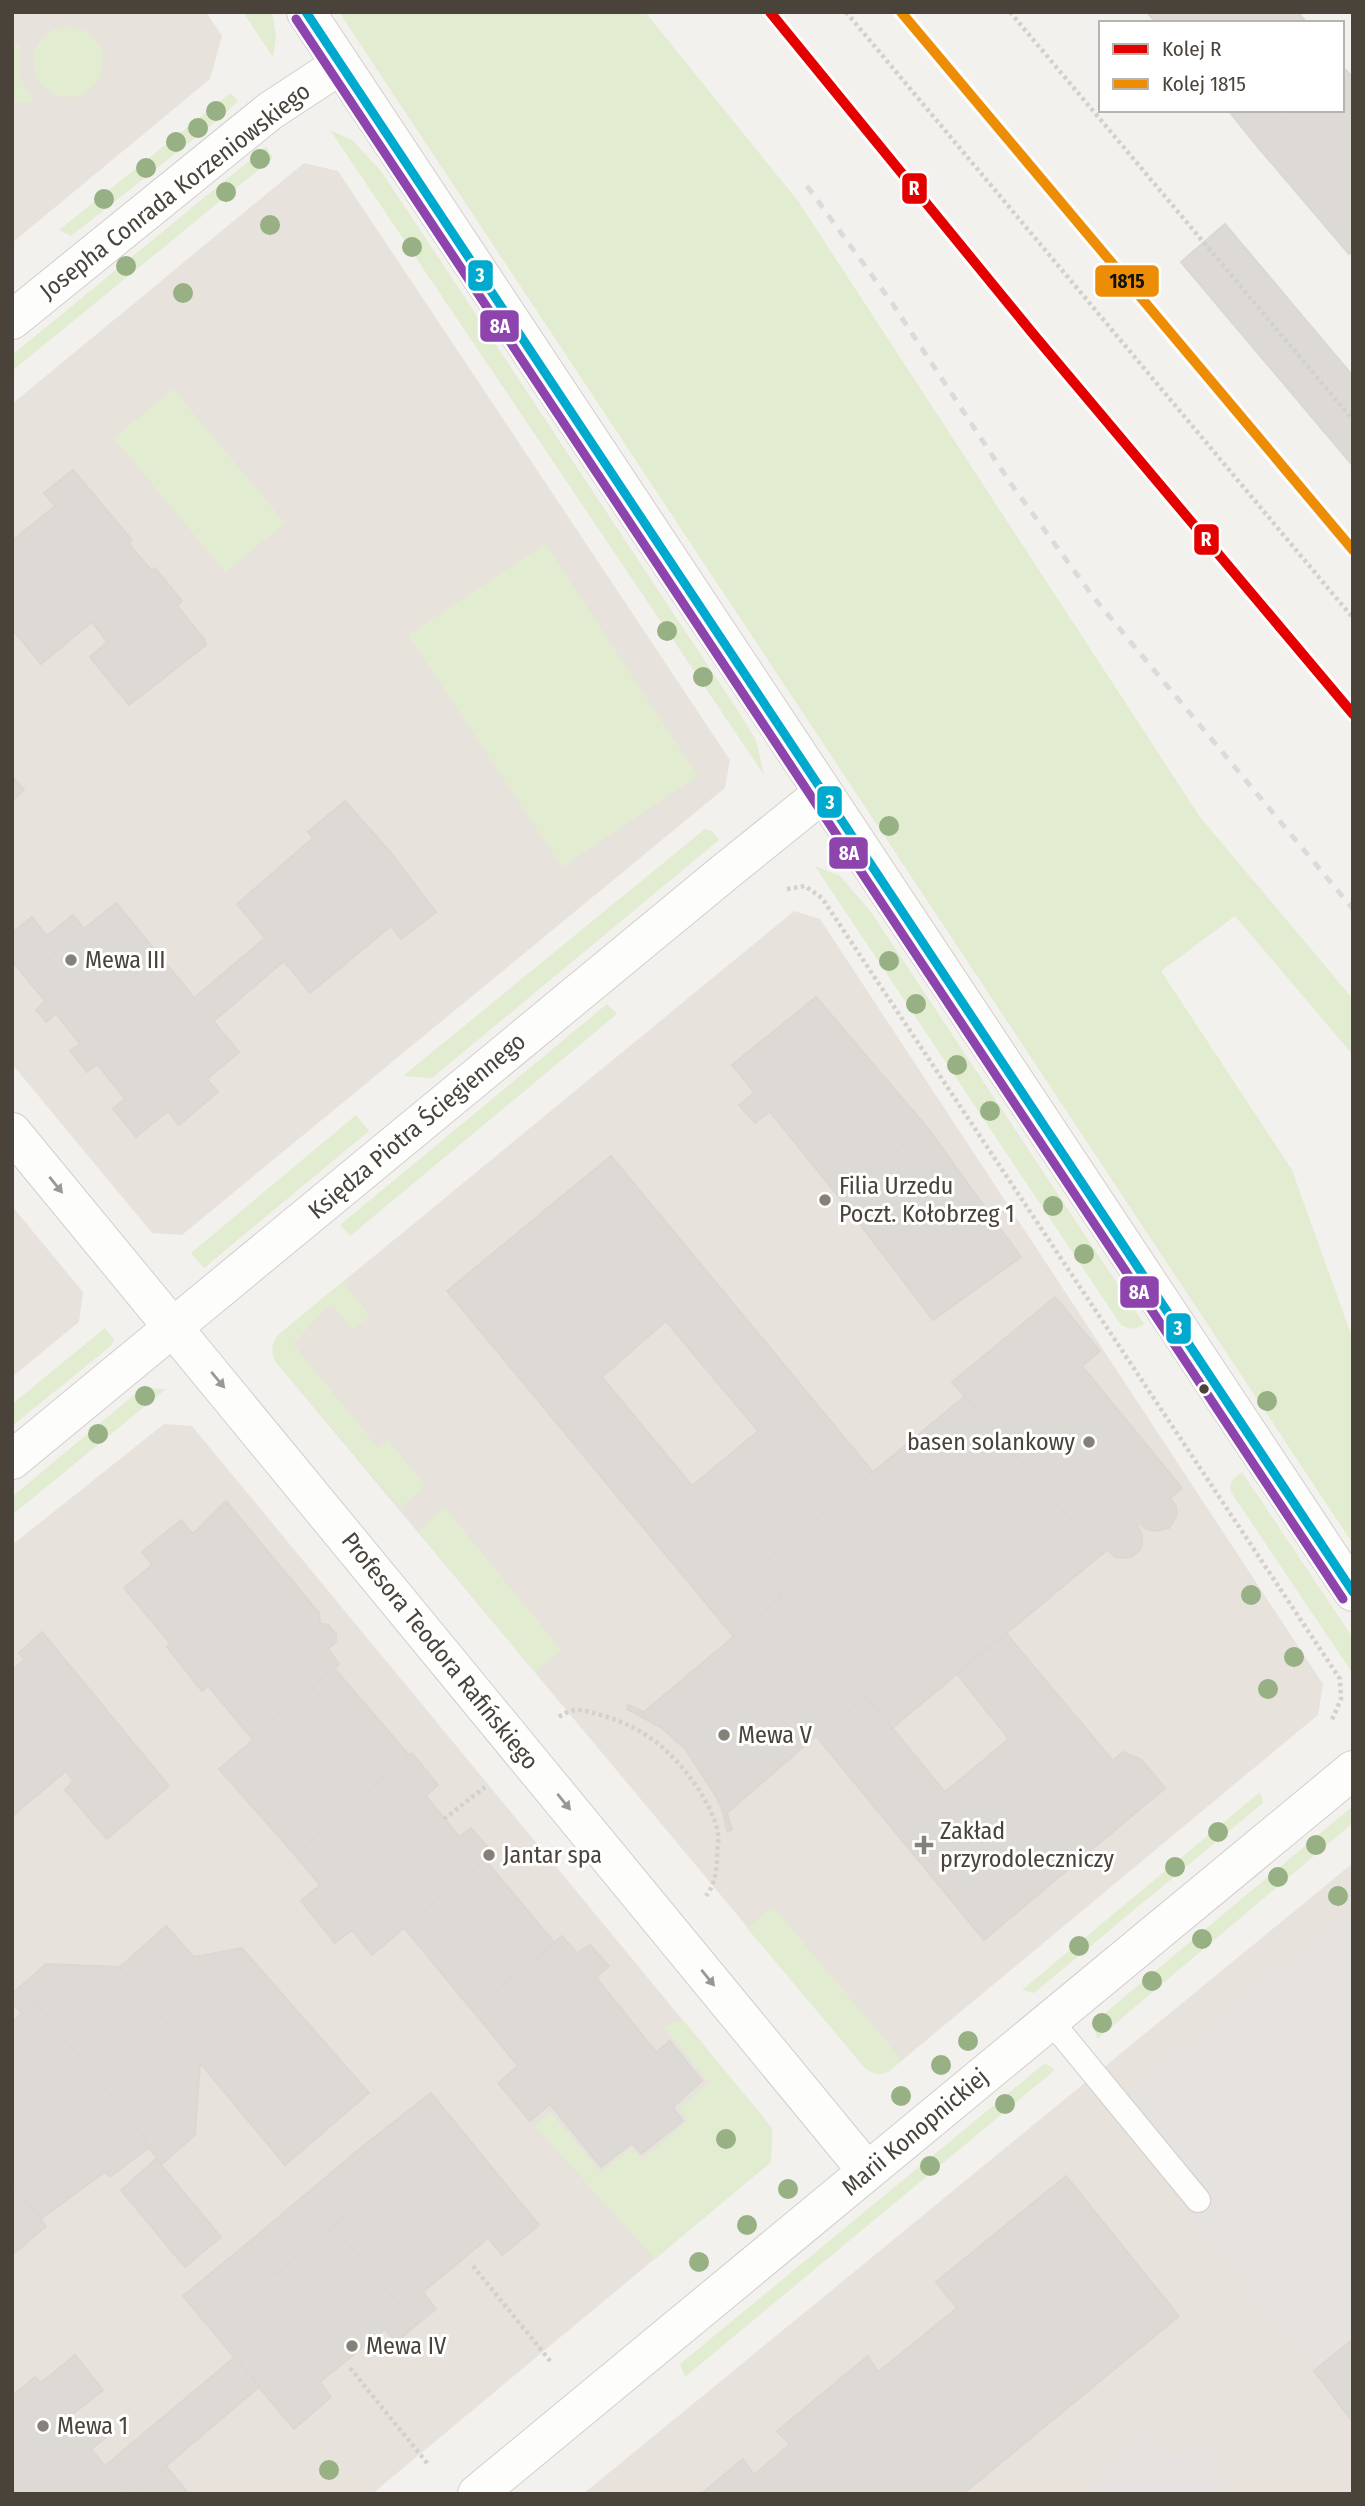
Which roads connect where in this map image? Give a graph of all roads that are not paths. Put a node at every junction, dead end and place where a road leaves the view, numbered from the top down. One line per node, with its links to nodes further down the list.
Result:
1 (306, 12): 2 (street)
2 (341, 65): 3 (street, Josepha Conrada Korzeniowskiego); 4 (street)
3 (12, 320)
4 (823, 793): 6 (street, Księdza Piotra Ściegiennego); 8 (street)
5 (12, 1132): 6 (street, Profesora Teodora Rafińskiego, one-way to 6)
6 (174, 1328): 7 (street, Księdza Piotra Ściegiennego); 11 (street, Profesora Teodora Rafińskiego, one-way to 11)
7 (12, 1460)
8 (1353, 1592)
9 (1353, 1770): 10 (street, Marii Konopnickiej)
10 (1050, 2020): 11 (street, Marii Konopnickiej); 12 (lane)
11 (867, 2171): 13 (street, Marii Konopnickiej)
12 (1198, 2200)
13 (477, 2494)

